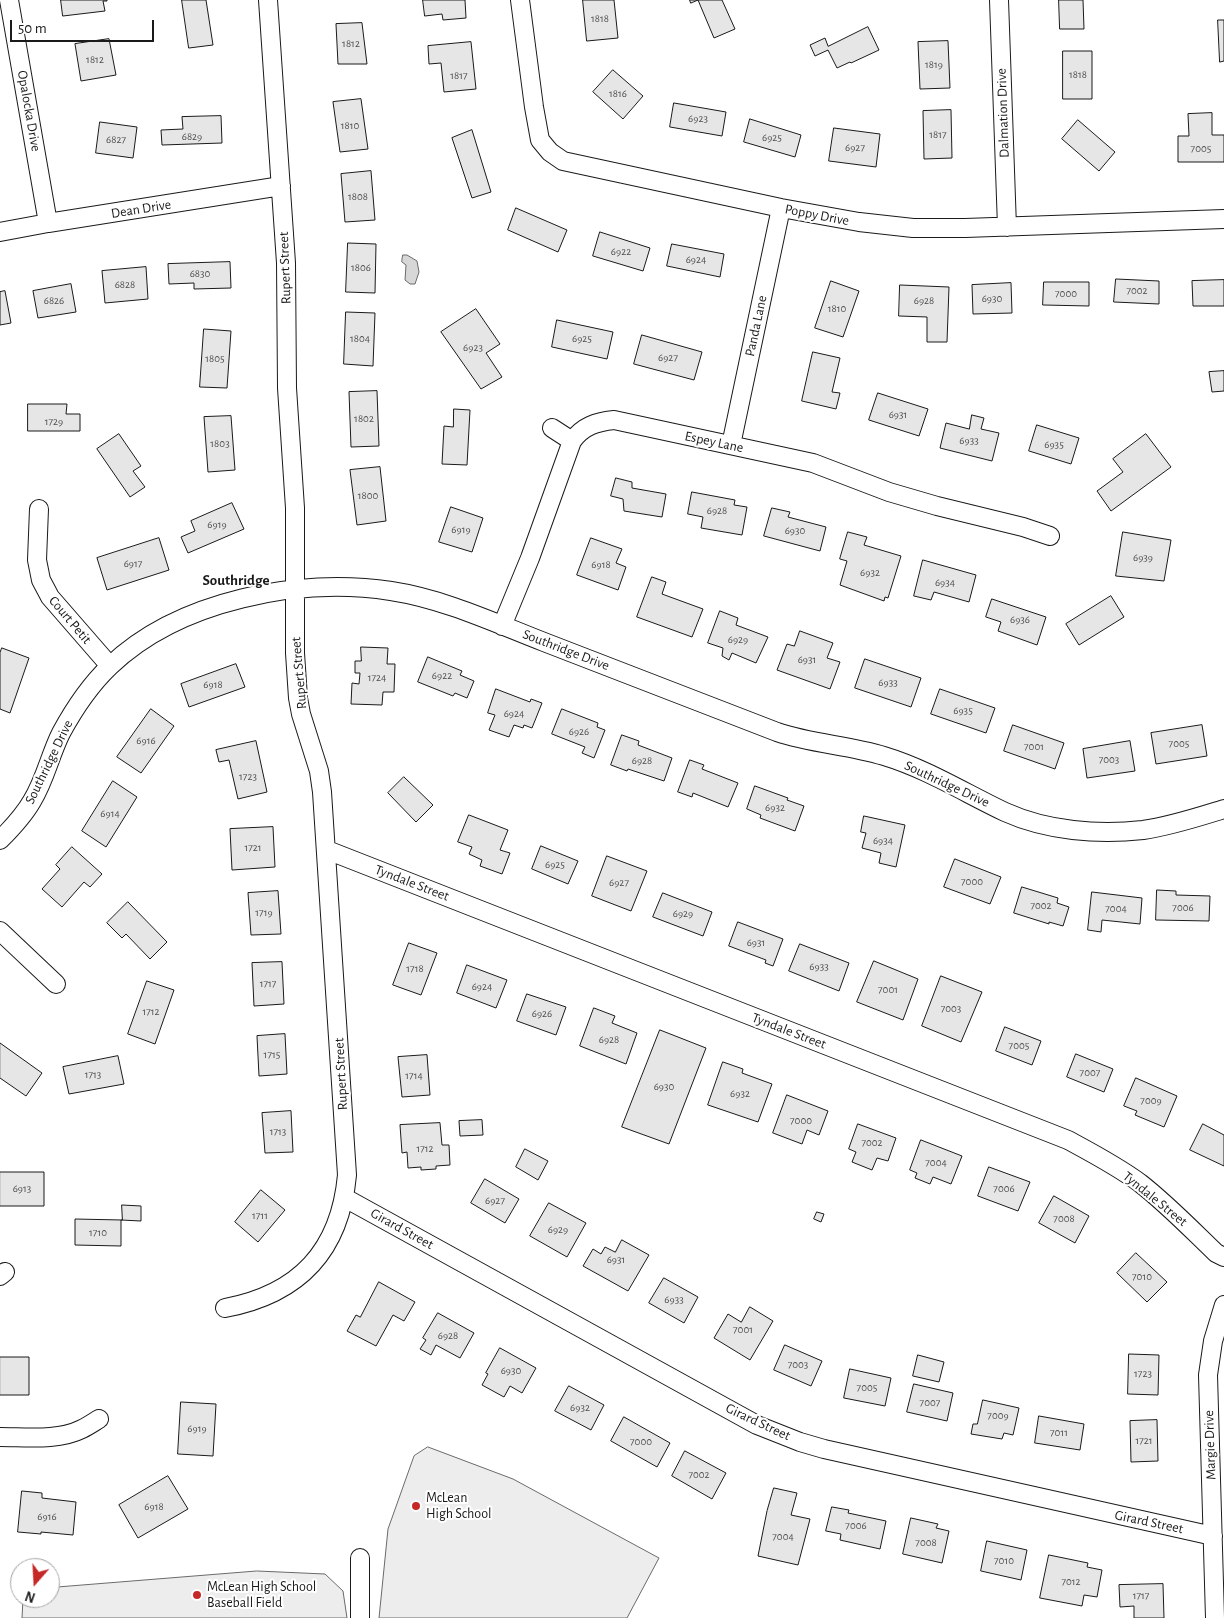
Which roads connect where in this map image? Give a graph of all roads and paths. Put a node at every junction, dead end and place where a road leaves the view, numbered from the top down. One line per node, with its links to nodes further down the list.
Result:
1 (9, 0): 8 (street, Opalocka Drive)
2 (268, 0): 5 (street, Rupert Street)
3 (520, 0): 6 (street, Poppy Drive)
4 (999, 0): 9 (street, Dalmation Drive)
5 (281, 186): 8 (street, Dean Drive); 16 (street, Rupert Street)
6 (780, 208): 9 (street, Poppy Drive); 13 (street, Panda Lane)
7 (1224, 219): 9 (street, Poppy Drive)
8 (48, 223): 10 (street, Dean Drive)
9 (1006, 227)
10 (0, 232)
11 (552, 428): 12 (street)
12 (572, 441): 13 (street, Espey Lane); 17 (street, Espey Lane)
13 (731, 445): 15 (street, Espey Lane)
14 (39, 509): 18 (street, Court Petit)
15 (1050, 536)
16 (295, 588): 17 (street, Southridge Drive); 18 (street, Southridge Drive); 21 (street, Rupert Street)
17 (502, 626): 19 (street, Southridge Drive)
18 (110, 666): 20 (street, Southridge Drive)
19 (1224, 809)
20 (0, 840)
21 (327, 850): 24 (street, Rupert Street); 25 (street, Tyndale Street)
22 (0, 931): 23 (street)
23 (56, 984)
24 (345, 1198): 27 (street, Rupert Street); 30 (street, Girard Street)
25 (1224, 1257)
26 (1224, 1304): 30 (street, Margie Drive)
27 (225, 1308)
28 (99, 1419): 29 (street)
29 (0, 1437)
30 (1212, 1536): 33 (street, Margie Drive)
31 (360, 1558): 32 (street)
32 (360, 1618)
33 (1215, 1618)

